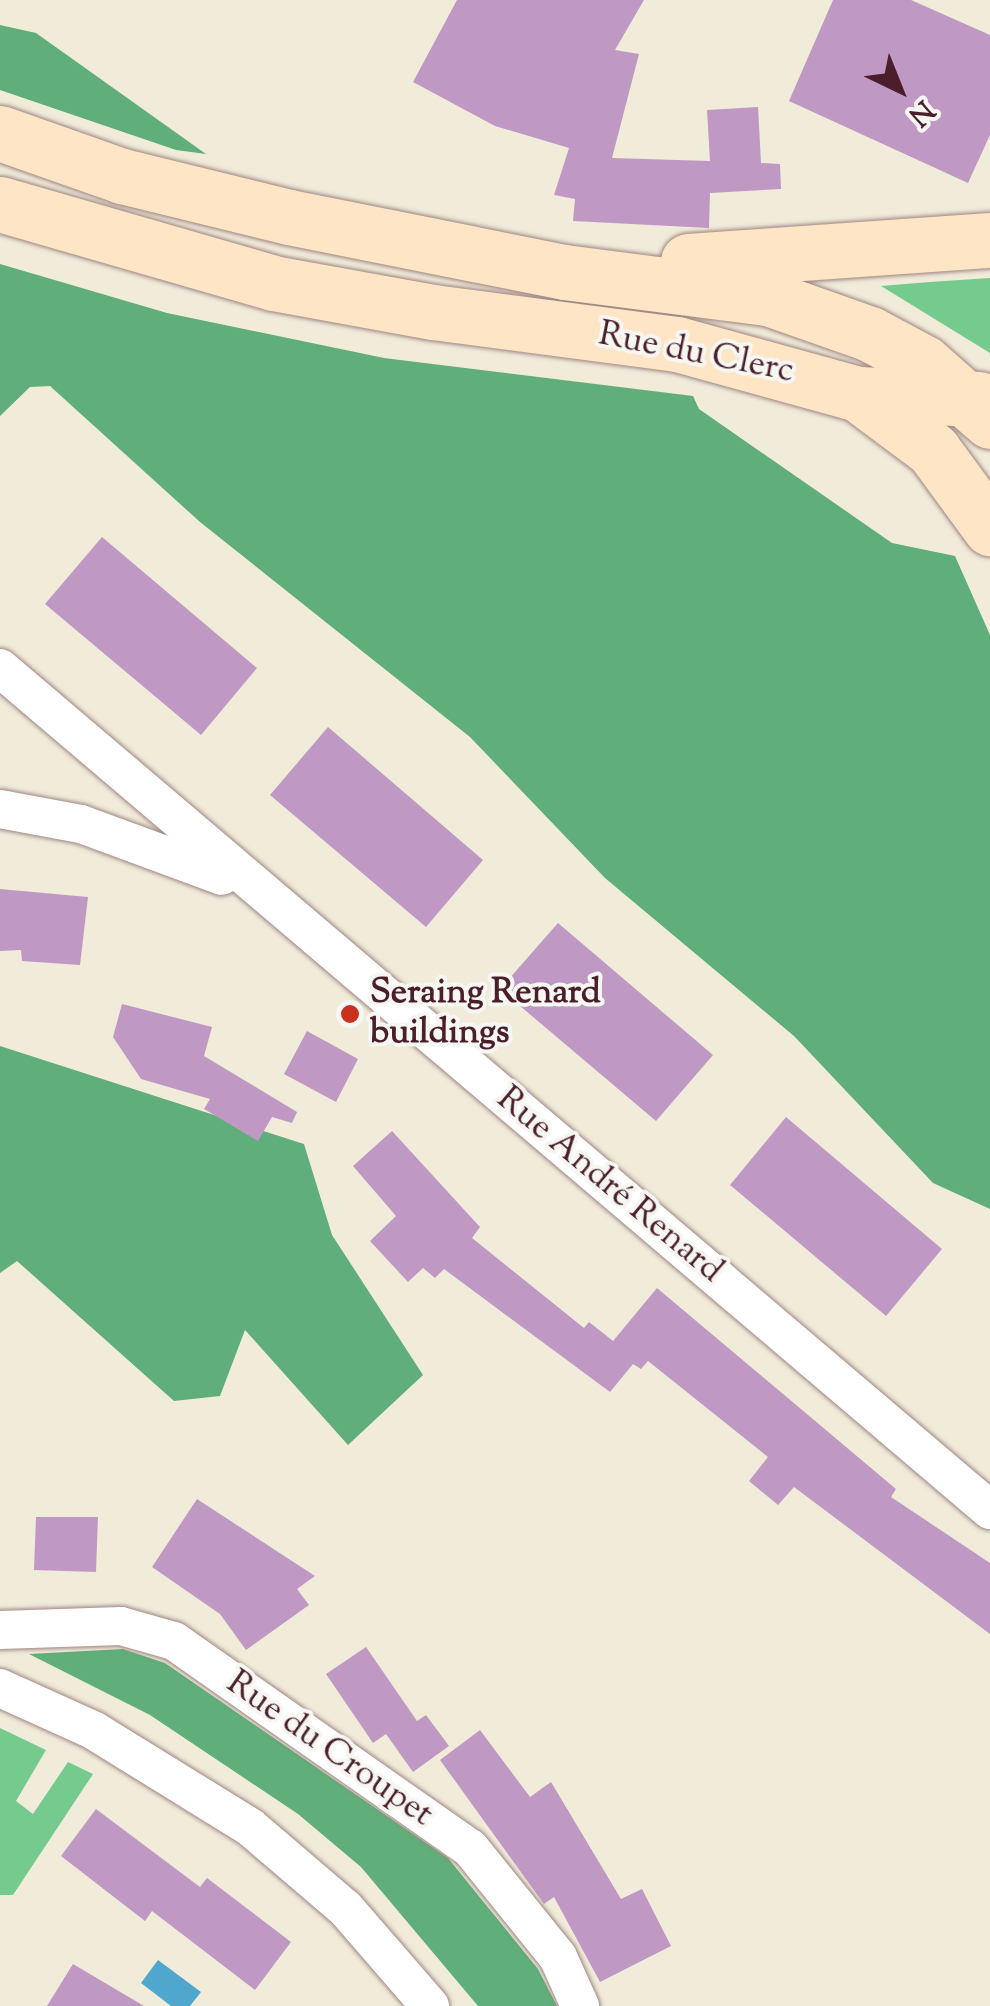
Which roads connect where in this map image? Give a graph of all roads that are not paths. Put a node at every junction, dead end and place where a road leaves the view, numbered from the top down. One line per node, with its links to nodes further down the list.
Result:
1 (0, 132): 4 (street, Rue du Clerc)
2 (0, 204): 5 (street, Rue du Clerc)
3 (990, 240): 4 (street, Rue du Clerc)
4 (564, 272): 6 (street, Rue du Clerc)
5 (858, 394): 6 (street, Rue du Clerc); 7 (street)
6 (983, 406)
7 (990, 528)
8 (0, 668): 10 (street, Rue André Renard)
9 (0, 808): 10 (street)
10 (266, 900): 11 (street, Rue André Renard)
11 (990, 1510)
12 (0, 1630): 15 (street, Rue du Croupet)
13 (0, 1688): 14 (street)
14 (430, 2006)
15 (580, 2006)

